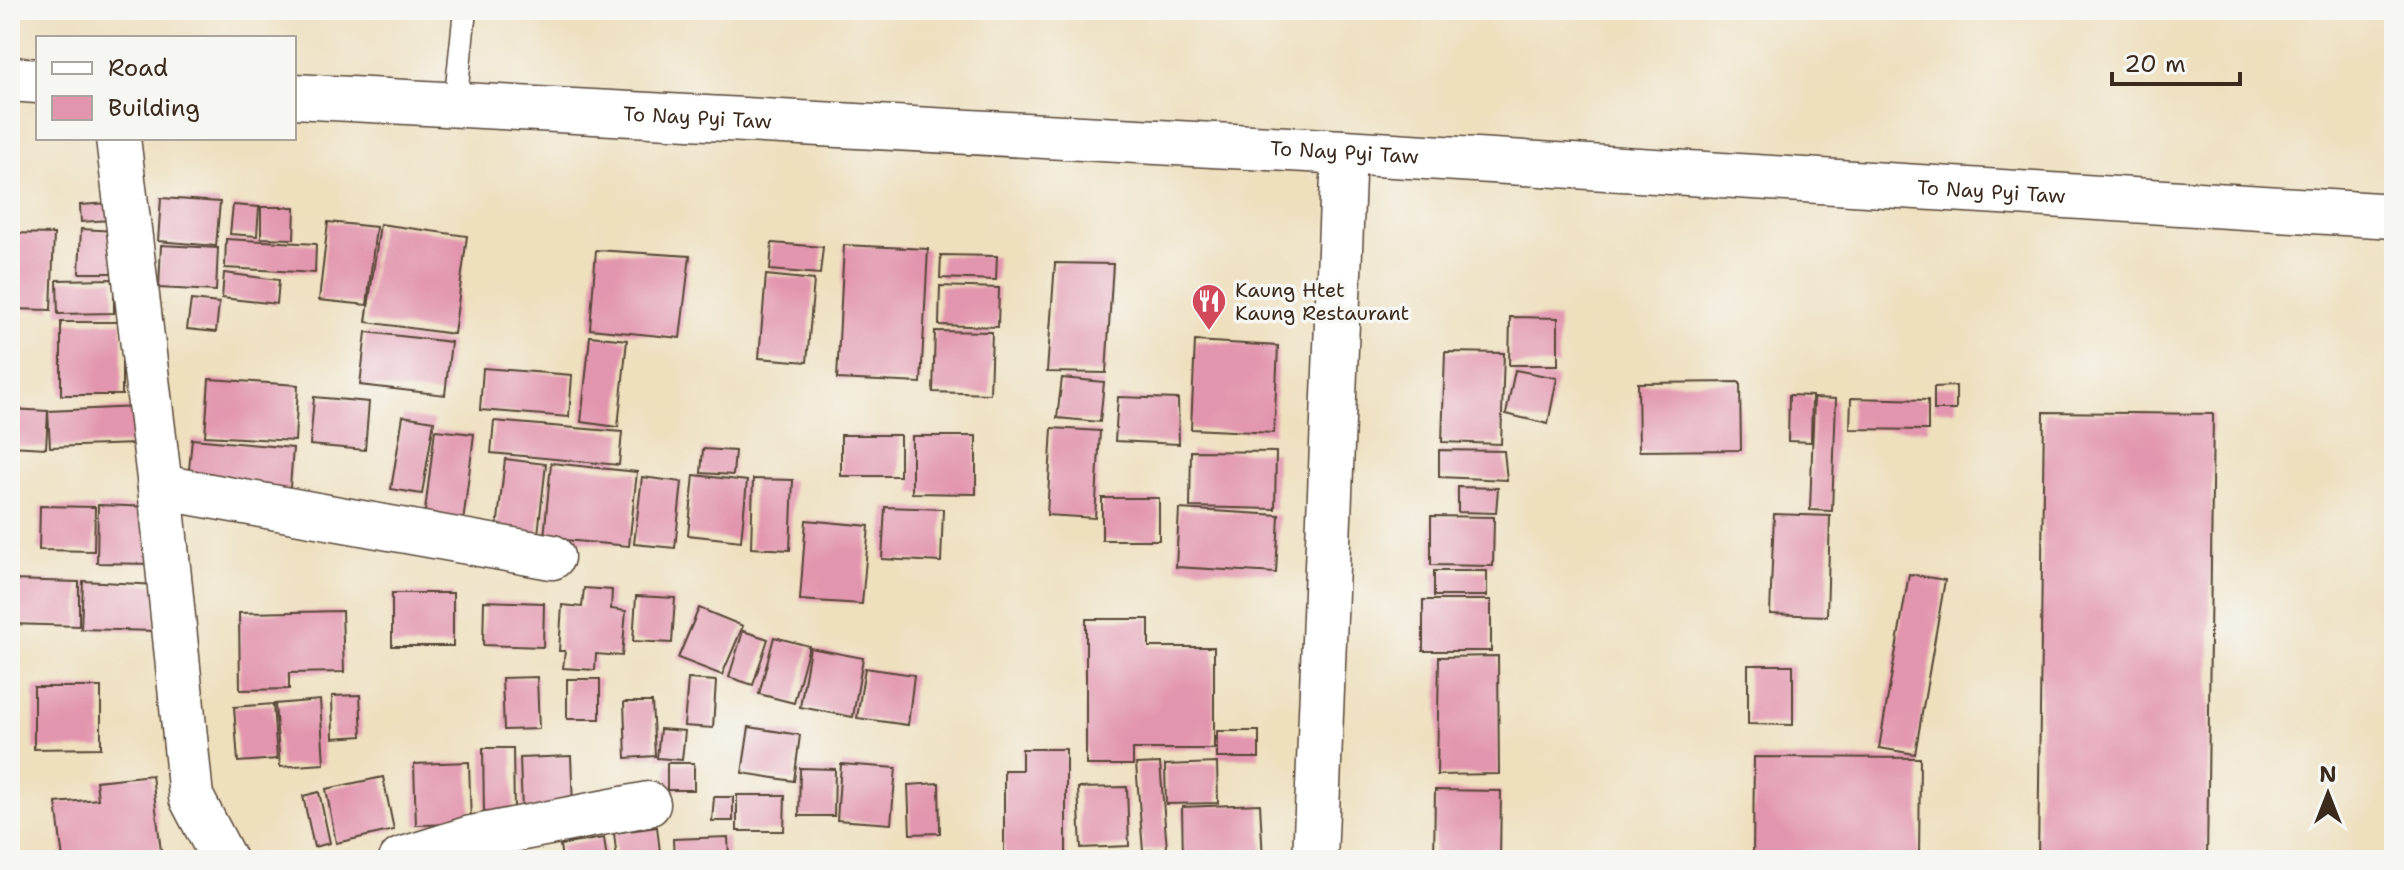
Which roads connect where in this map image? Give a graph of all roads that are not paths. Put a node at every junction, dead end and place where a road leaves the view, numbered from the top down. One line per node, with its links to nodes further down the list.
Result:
1 (465, 10): 5 (lane)
2 (10, 79): 3 (main road)
3 (36, 81)
4 (296, 96): 5 (main road, To Nay Pyi Taw)
5 (455, 105): 7 (main road, To Nay Pyi Taw)
6 (118, 140): 9 (main road)
7 (1344, 152): 8 (main road, To Nay Pyi Taw); 15 (main road)
8 (2394, 216)
9 (160, 487): 10 (main road); 13 (main road)
10 (552, 557)
11 (648, 804): 12 (main road)
12 (475, 849): 14 (main road)
13 (224, 860)
14 (401, 860)
15 (1315, 860)

